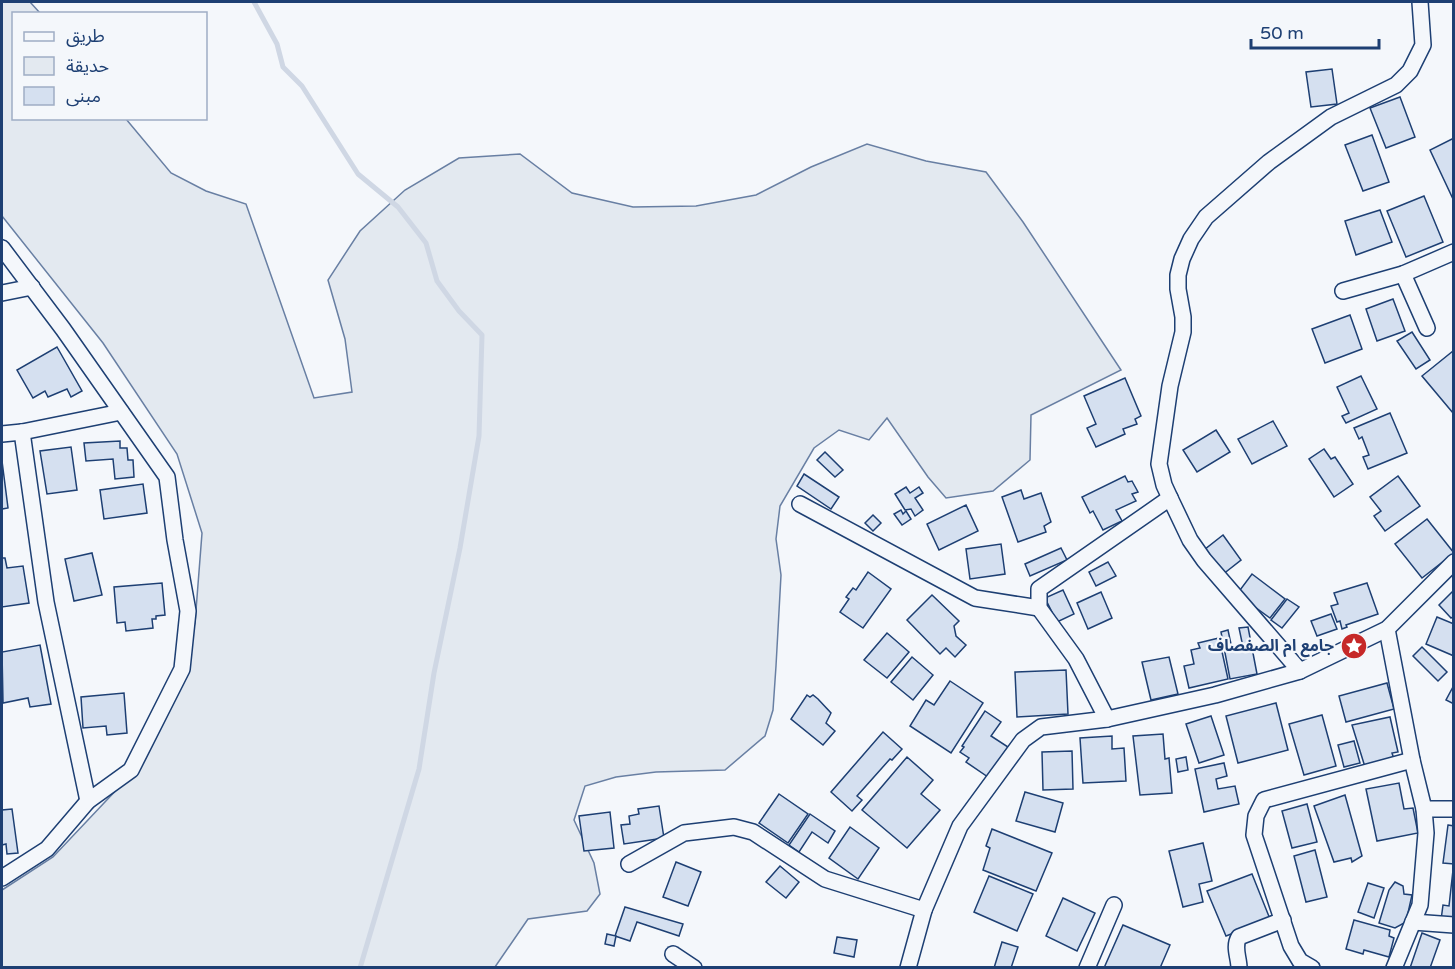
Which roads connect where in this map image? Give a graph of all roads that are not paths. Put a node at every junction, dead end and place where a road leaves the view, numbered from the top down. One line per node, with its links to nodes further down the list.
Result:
1 (1420, 2): 12 (street)
2 (2, 248): 5 (street)
3 (1454, 252): 4 (street)
4 (1403, 274): 6 (street); 8 (street)
5 (32, 287): 7 (street); 9 (street)
6 (1343, 291)
7 (2, 293)
8 (1427, 328)
9 (121, 412): 10 (street); 20 (street)
10 (22, 432): 11 (street); 20 (street)
11 (2, 434)
12 (1170, 498): 15 (street); 17 (street)
13 (800, 504): 15 (street)
14 (1454, 562): 16 (street)
15 (1040, 609): 18 (street)
16 (1387, 630): 17 (street); 19 (street)
17 (1300, 671): 18 (street)
18 (1107, 719): 26 (street)
19 (1412, 760): 21 (street); 27 (street)
20 (88, 801): 24 (street)
21 (1424, 809): 22 (street); 28 (street)
22 (1454, 809)
23 (629, 864): 26 (street)
24 (2, 878)
25 (1114, 905): 34 (street)
26 (924, 910): 33 (street)
27 (1282, 920): 31 (street); 35 (street)
28 (1413, 922): 29 (street); 36 (street)
29 (1454, 925)
30 (673, 954): 32 (street)
31 (1308, 967)
32 (694, 968)
33 (908, 968)
34 (1087, 968)
35 (1239, 968)
36 (1394, 968)

